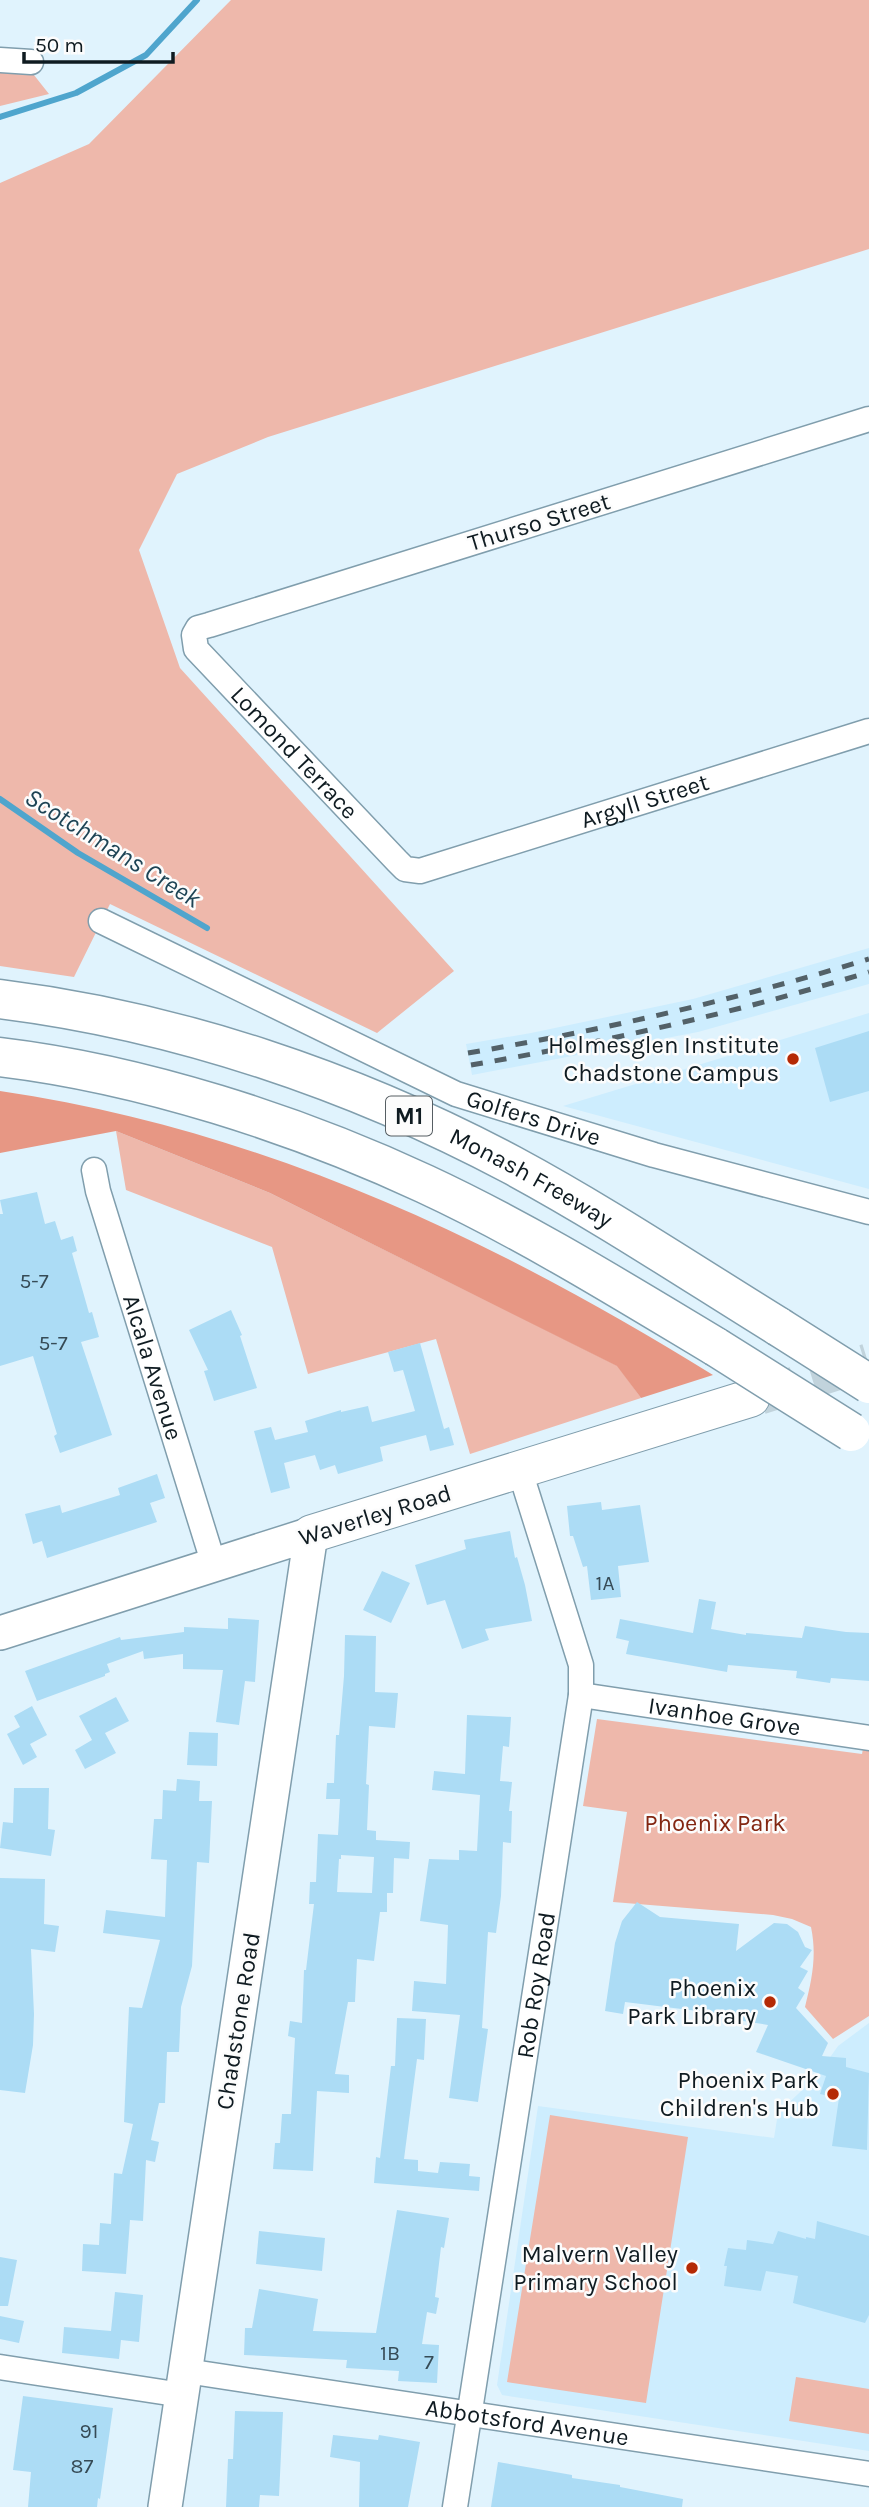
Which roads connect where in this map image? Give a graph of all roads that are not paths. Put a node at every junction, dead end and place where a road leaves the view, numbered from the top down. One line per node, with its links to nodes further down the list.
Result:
1 (0, 60): 2 (street)
2 (30, 62)
3 (869, 419): 4 (street, Thurso Street)
4 (209, 625): 6 (street, Lomond Terrace)
5 (869, 731): 6 (street, Argyll Street)
6 (420, 872)
7 (101, 921): 11 (street, Golfers Drive)
8 (0, 999): 12 (highway, Monash Freeway / M1, bridge)
9 (0, 1057): 14 (highway, M1, bridge)
10 (94, 1170): 17 (street, Alcala Avenue)
11 (869, 1212)
12 (869, 1384)
13 (751, 1398): 15 (main road, Waverley Road)
14 (860, 1438)
15 (520, 1471): 16 (main road, Waverley Road); 19 (street, Rob Roy Road)
16 (311, 1534): 17 (street, Waverley Road); 22 (street, Chadstone Road)
17 (214, 1565): 18 (street, Waverley Road)
18 (0, 1633)
19 (581, 1695): 20 (street, Ivanhoe Grove); 23 (street, Rob Roy Road)
20 (869, 1738)
21 (0, 2367): 22 (street, Abbotsford Avenue)
22 (184, 2383): 23 (street, Abbotsford Avenue); 25 (street, Chadstone Road)
23 (469, 2414): 24 (street, Abbotsford Avenue); 26 (street, Rob Roy Road)
24 (869, 2474)
25 (165, 2507)
26 (455, 2507)

